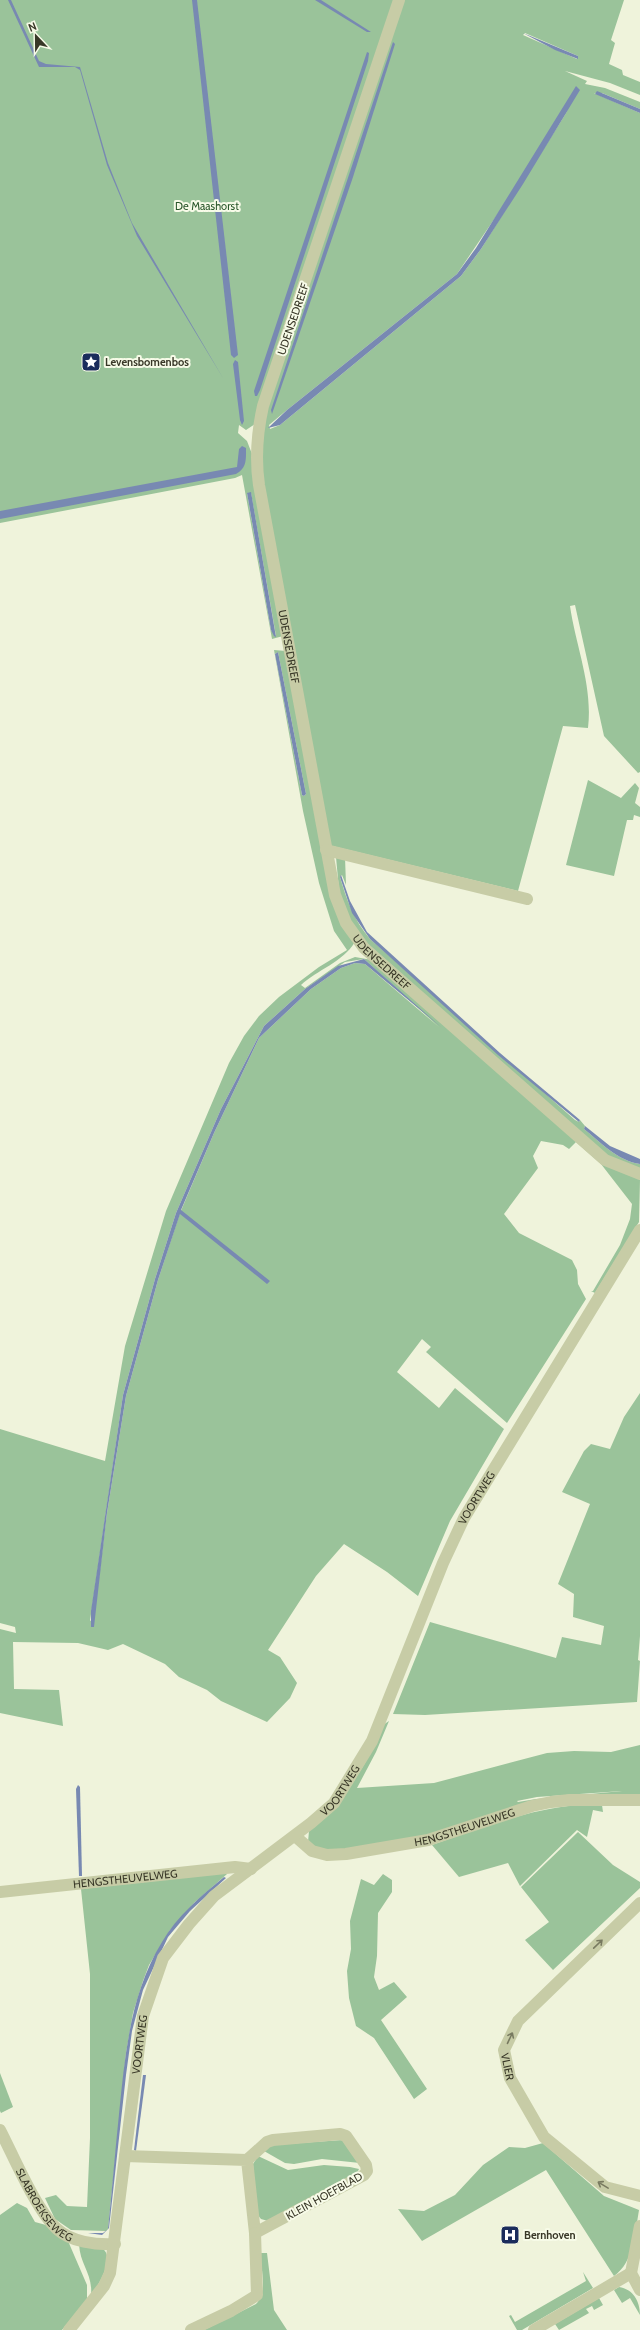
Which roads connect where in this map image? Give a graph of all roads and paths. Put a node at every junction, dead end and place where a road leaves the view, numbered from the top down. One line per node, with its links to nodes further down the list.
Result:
1 (399, 0): 2 (street, UDENSEDREEF)
2 (326, 850): 3 (street); 4 (street, UDENSEDREEF)
3 (527, 899)
4 (640, 1174)
5 (640, 1230): 7 (street, VOORTWEG)
6 (640, 1800): 7 (street, HENGSTHEUVELWEG)
7 (295, 1836): 8 (street, VOORTWEG)
8 (251, 1869): 9 (street, HENGSTHEUVELWEG); 12 (street, VOORTWEG)
9 (0, 1892)
10 (640, 1903): 14 (street, VLIER, one-way to 10)
11 (0, 2130): 17 (street, SLABROEKSEWEG)
12 (125, 2156): 13 (street); 17 (street, VOORTWEG)
13 (247, 2160): 16 (street); 16 (street, KLEIN HOEFBLAD)
14 (640, 2196)
15 (640, 2226): 18 (street)
16 (255, 2233): 21 (street)
17 (115, 2244): 20 (street, VOORTWEG)
18 (631, 2273): 19 (street); 22 (street)
19 (640, 2290)
20 (73, 2328)
21 (191, 2330)
22 (534, 2330)

